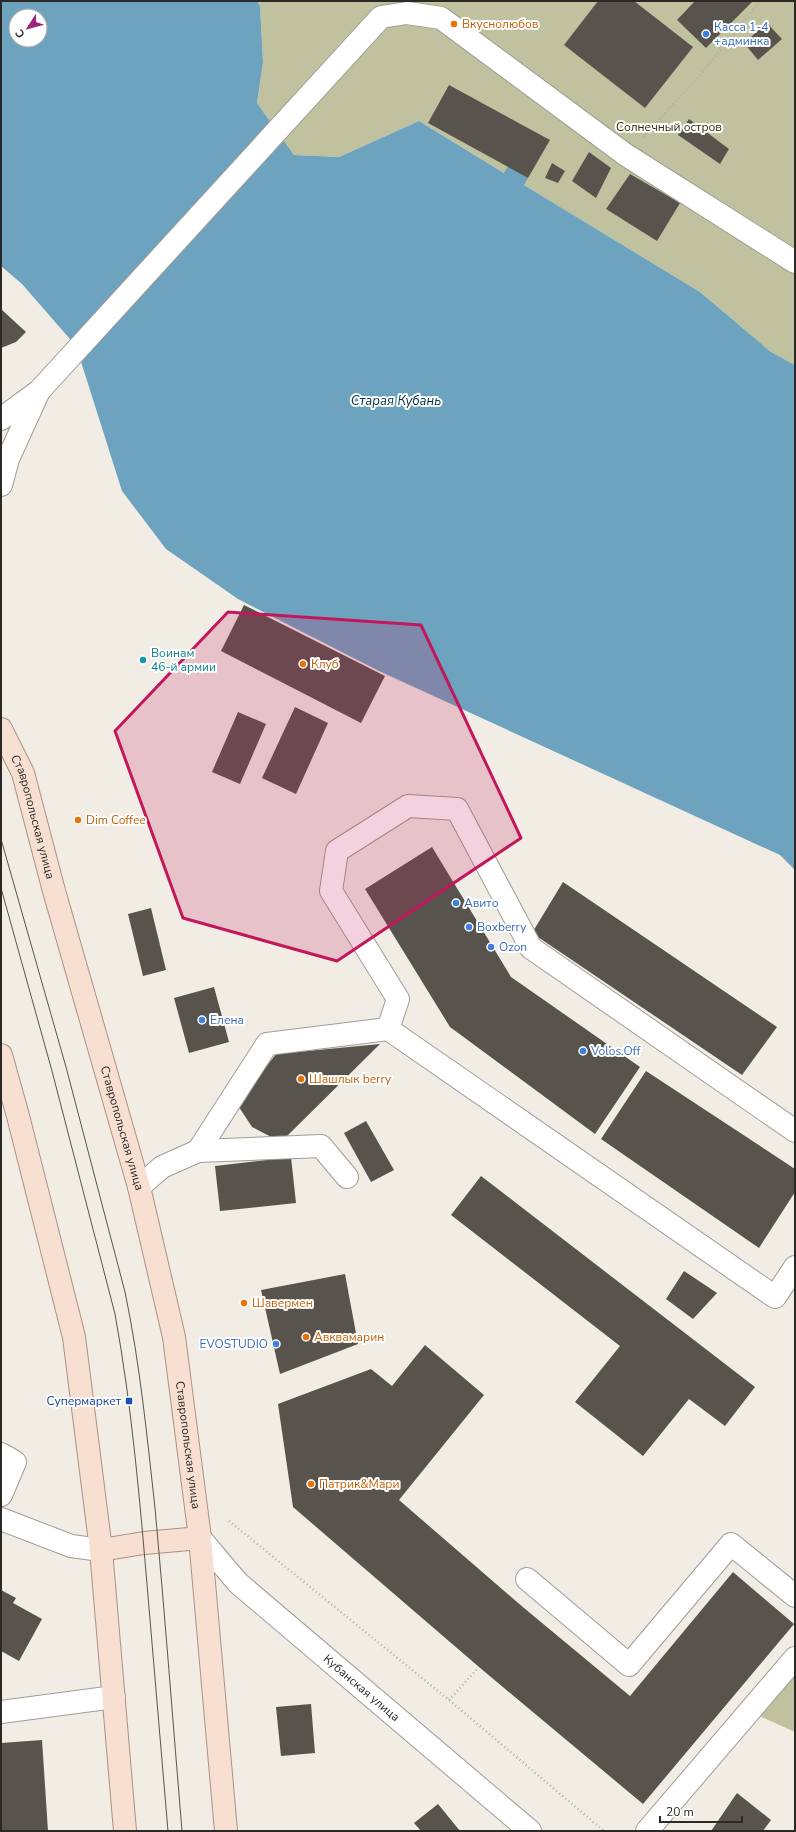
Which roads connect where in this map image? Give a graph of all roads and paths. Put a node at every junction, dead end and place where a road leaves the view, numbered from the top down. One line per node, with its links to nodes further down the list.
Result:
1 (760, 1): 3 (path)
2 (381, 9): 3 (street); 5 (street)
3 (626, 155): 4 (street)
4 (795, 262)
5 (39, 392): 6 (street); 7 (street)
6 (1, 419)
7 (1, 485)
8 (1, 729): 14 (main road, Ставропольская улица)
9 (388, 1029): 11 (street); 12 (street); 15 (street)
10 (1, 1055): 21 (main road)
11 (795, 1131)
12 (198, 1151): 13 (street); 14 (street)
13 (347, 1177)
14 (139, 1187): 20 (main road, Ставропольская улица)
15 (795, 1267)
16 (1, 1454): 17 (street)
17 (1, 1495)
18 (1, 1519): 21 (street)
19 (228, 1521): 27 (path)
20 (200, 1538): 21 (main road); 30 (main road, Ставропольская улица); 31 (street, Кубанская улица)
21 (101, 1550): 26 (main road)
22 (527, 1579): 23 (street)
23 (795, 1596)
24 (795, 1658): 33 (street)
25 (479, 1667): 27 (path)
26 (114, 1697): 28 (street); 29 (main road)
27 (449, 1700): 32 (path)
28 (1, 1712)
29 (125, 1831)
30 (226, 1831)
31 (530, 1831)
32 (604, 1831)
33 (647, 1831)

